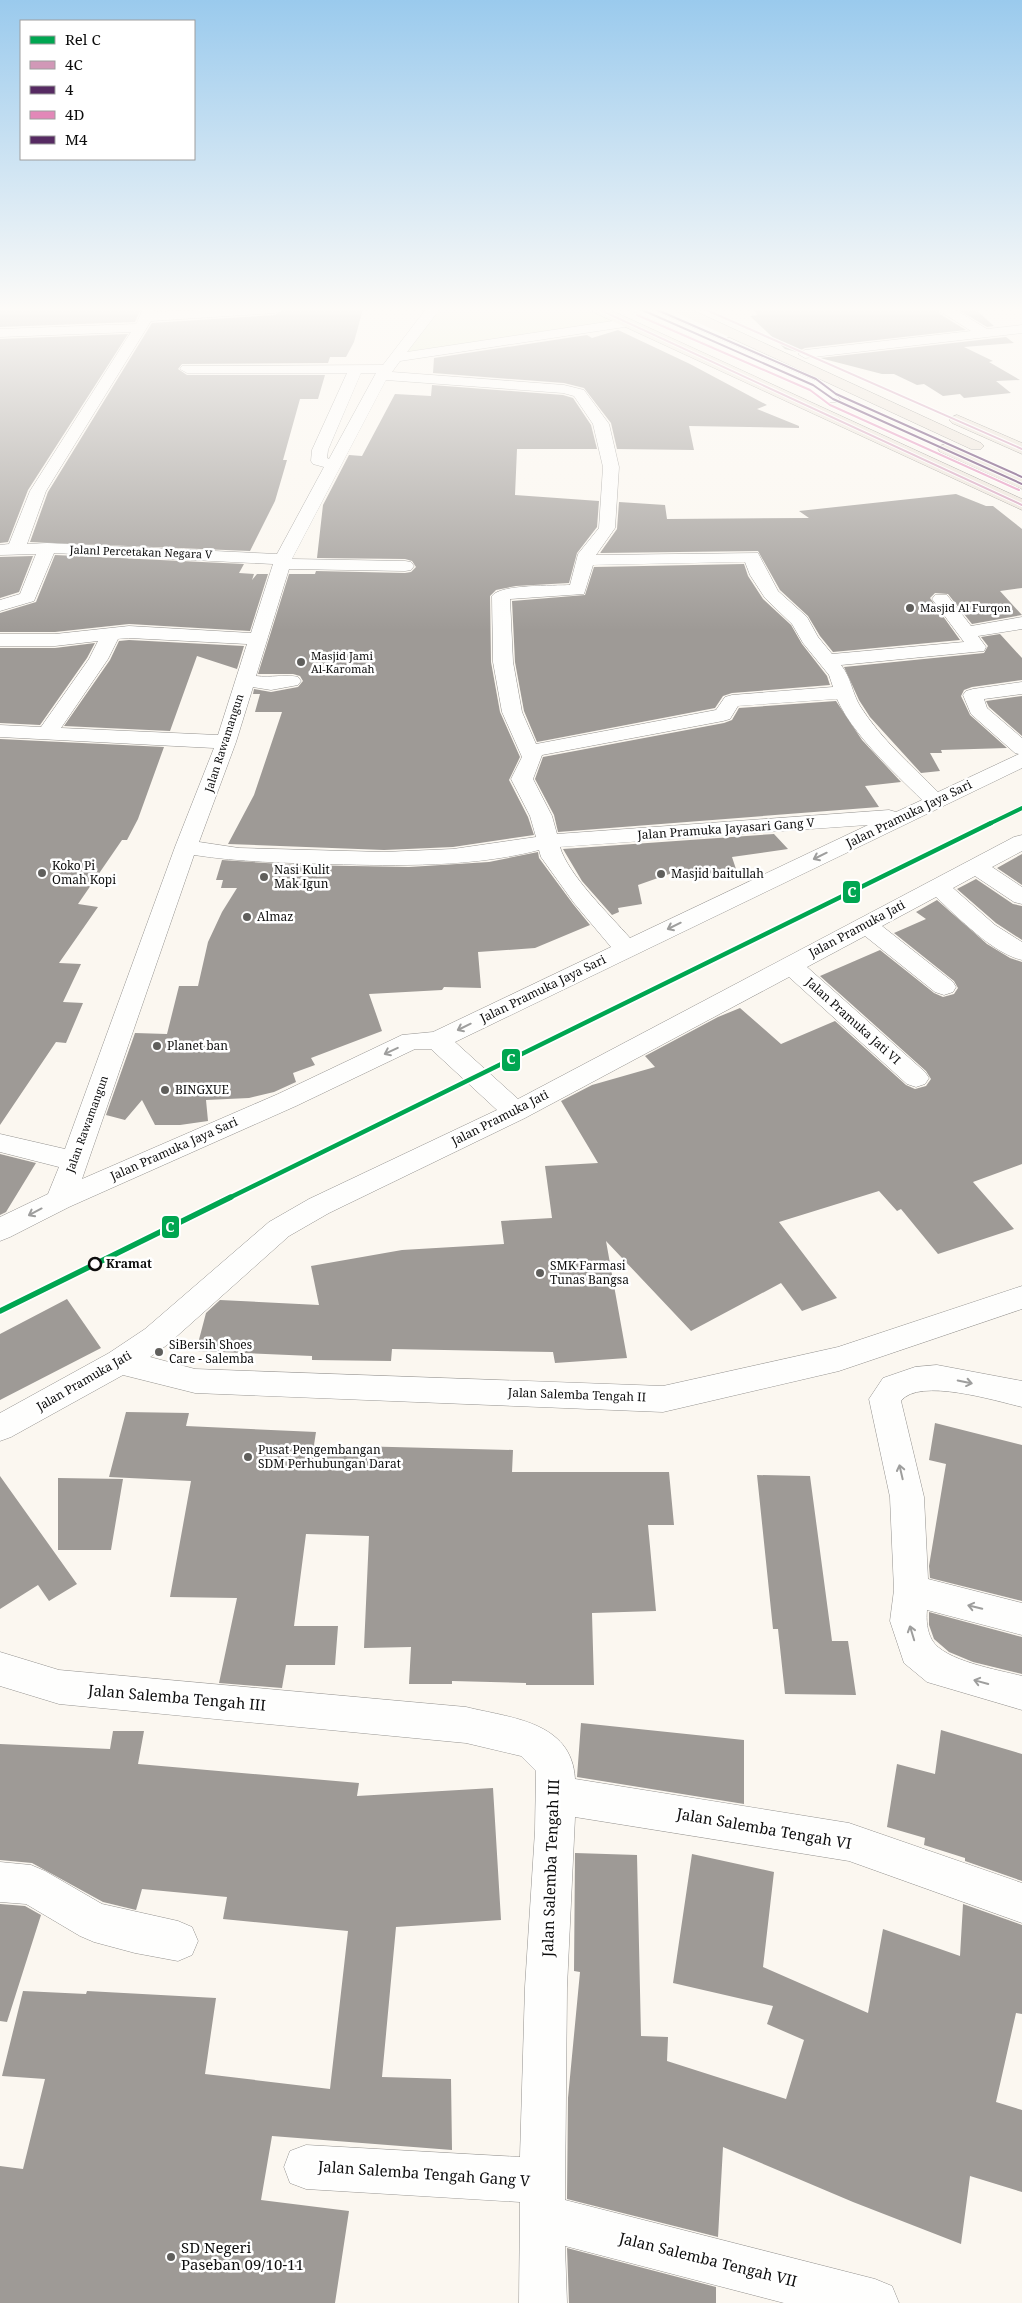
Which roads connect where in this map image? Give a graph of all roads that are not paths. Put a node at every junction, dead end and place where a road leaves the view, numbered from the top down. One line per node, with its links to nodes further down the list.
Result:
1 (84, 416): 19 (street)
2 (335, 416): 14 (street)
3 (360, 416): 14 (street, Jalan Rawamangun)
4 (596, 416): 20 (street)
5 (833, 416): 10 (main road)
6 (873, 416): 13 (main road)
7 (912, 416): 12 (main road)
8 (948, 416): 9 (main road)
9 (972, 427): 11 (main road); 12 (main road)
10 (888, 443): 13 (main road); 17 (main road)
11 (1018, 445)
12 (999, 456): 15 (main road)
13 (963, 457): 16 (main road)
14 (333, 465): 21 (street, Jalan Rawamangun)
15 (1022, 467)
16 (1022, 484)
17 (1022, 506)
18 (47, 548): 19 (street, Jalanl Percetakan Negara V); 21 (street, Jalanl Percetakan Negara V); 24 (street)
19 (8, 549)
20 (587, 560): 30 (street); 39 (street)
21 (282, 561): 22 (street, Jalanl Percetakan Negara V); 28 (street, Jalan Rawamangun)
22 (405, 566)
23 (941, 599): 26 (street)
24 (0, 606)
25 (1022, 623): 26 (street)
26 (967, 632): 30 (street)
27 (111, 634): 28 (street); 29 (street); 36 (street)
28 (258, 638): 31 (street, Jalan Rawamangun)
29 (0, 640)
30 (828, 660): 34 (street)
31 (245, 680): 32 (street); 37 (street, Jalan Rawamangun)
32 (292, 681)
33 (1022, 688): 38 (street)
34 (844, 692): 39 (street); 41 (street)
35 (0, 731): 36 (street)
36 (47, 733): 37 (street)
37 (226, 742): 45 (street, Jalan Rawamangun)
38 (1022, 749)
39 (530, 751): 43 (street)
40 (1022, 760): 41 (street, Jalan Pramuka Jaya Sari)
41 (935, 801): 42 (street, Jalan Pramuka Jaya Sari)
42 (904, 816): 43 (street, Jalan Pramuka Jayasari Gang V); 50 (street, Jalan Pramuka Jaya Sari, one-way to 50)
43 (548, 841): 45 (street, Jalan Pramuka Jayasari Gang V); 50 (street)
44 (1022, 842): 46 (street, Jalan Pramuka Jati)
45 (186, 847): 58 (street, Jalan Rawamangun)
46 (975, 866): 47 (street, Jalan Pramuka Jati); 48 (street)
47 (938, 887): 49 (street, Jalan Pramuka Jati); 51 (street)
48 (1022, 898)
49 (865, 924): 52 (street, Jalan Pramuka Jati); 53 (street)
50 (626, 949): 54 (street, Jalan Pramuka Jaya Sari, one-way to 54)
51 (1022, 953)
52 (790, 965): 55 (street, Jalan Pramuka Jati VI); 56 (street, Jalan Pramuka Jati)
53 (944, 987)
54 (437, 1040): 56 (street); 59 (street, Jalan Pramuka Jaya Sari, one-way to 59)
55 (916, 1078)
56 (516, 1112): 62 (street, Jalan Pramuka Jati)
57 (0, 1143): 58 (street)
58 (75, 1161): 59 (street, Jalan Rawamangun)
59 (59, 1200): 60 (street, Jalan Pramuka Jaya Sari, one-way to 60)
60 (0, 1230)
61 (1020, 1302): 62 (street, Jalan Salemba Tengah II)
62 (120, 1362): 64 (street, Jalan Pramuka Jati)
63 (1022, 1394): 65 (street, one-way to 63)
64 (0, 1428)
65 (911, 1590): 66 (street, one-way to 65); 68 (street, one-way to 65)
66 (1022, 1619)
67 (0, 1669): 69 (street, Jalan Salemba Tengah III)
68 (1022, 1693)
69 (557, 1795): 71 (street, Jalan Salemba Tengah VI); 74 (street, Jalan Salemba Tengah III)
70 (0, 1882): 72 (street)
71 (1022, 1903)
72 (178, 1941)
73 (306, 2167): 74 (street, Jalan Salemba Tengah Gang V)
74 (542, 2199): 75 (street, Jalan Salemba Tengah III); 76 (street, Jalan Salemba Tengah VII)
75 (542, 2303)
76 (875, 2303)

